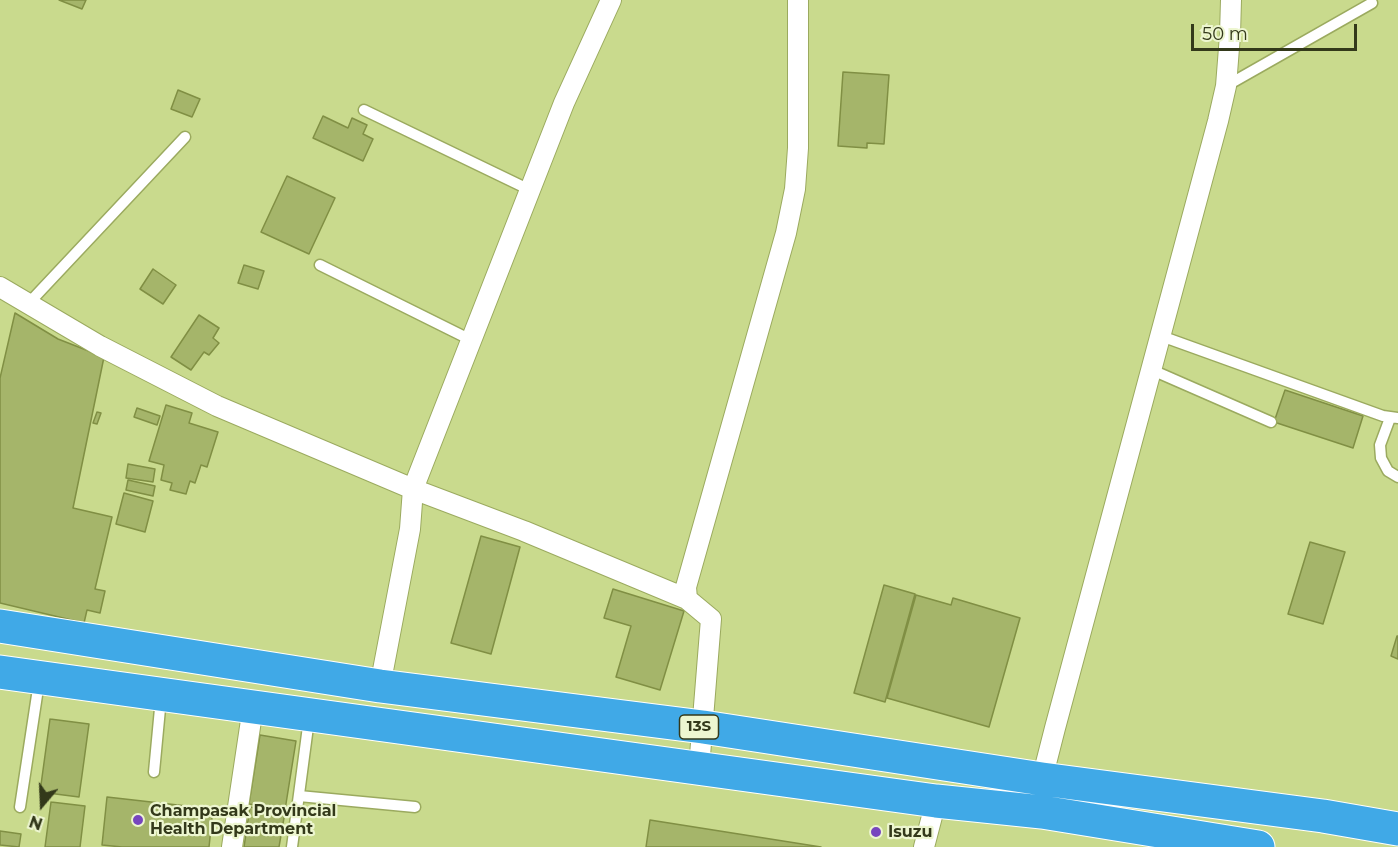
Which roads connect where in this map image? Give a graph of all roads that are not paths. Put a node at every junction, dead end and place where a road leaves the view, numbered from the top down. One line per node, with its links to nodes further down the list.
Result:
1 (611, 0): 8 (street)
2 (798, 0): 19 (street)
3 (1231, 0): 5 (street)
4 (1372, 3): 5 (lane)
5 (1226, 86): 12 (street)
6 (364, 110): 8 (lane)
7 (185, 137): 11 (lane)
8 (530, 190): 13 (street)
9 (320, 265): 13 (lane)
10 (0, 287): 11 (street)
11 (28, 304): 18 (street)
12 (1161, 336): 14 (street); 15 (lane)
13 (471, 340): 18 (street)
14 (1152, 370): 16 (lane); 30 (street)
15 (1394, 418): 17 (lane)
16 (1271, 422)
17 (1398, 477)
18 (414, 489): 19 (street); 23 (street)
19 (687, 598): 27 (street)
20 (0, 626): 23 (highway, 13S)
21 (0, 672): 22 (highway)
22 (40, 678): 24 (highway); 33 (lane)
23 (380, 686): 27 (highway, 13S)
24 (161, 694): 25 (highway); 29 (lane)
25 (253, 707): 26 (highway); 38 (street)
26 (309, 716): 28 (highway); 31 (lane)
27 (703, 727): 28 (street); 30 (highway, 13S)
28 (699, 768): 32 (highway)
29 (154, 772)
30 (1042, 779): 35 (street); 36 (highway, 13S)
31 (299, 796): 34 (lane); 39 (lane)
32 (936, 801): 35 (highway); 40 (street)
33 (20, 807)
34 (415, 807)
35 (1042, 812): 37 (highway)
36 (1398, 829)
37 (1138, 838): 41 (highway)
38 (232, 847)
39 (292, 847)
40 (924, 847)
41 (1258, 847)

